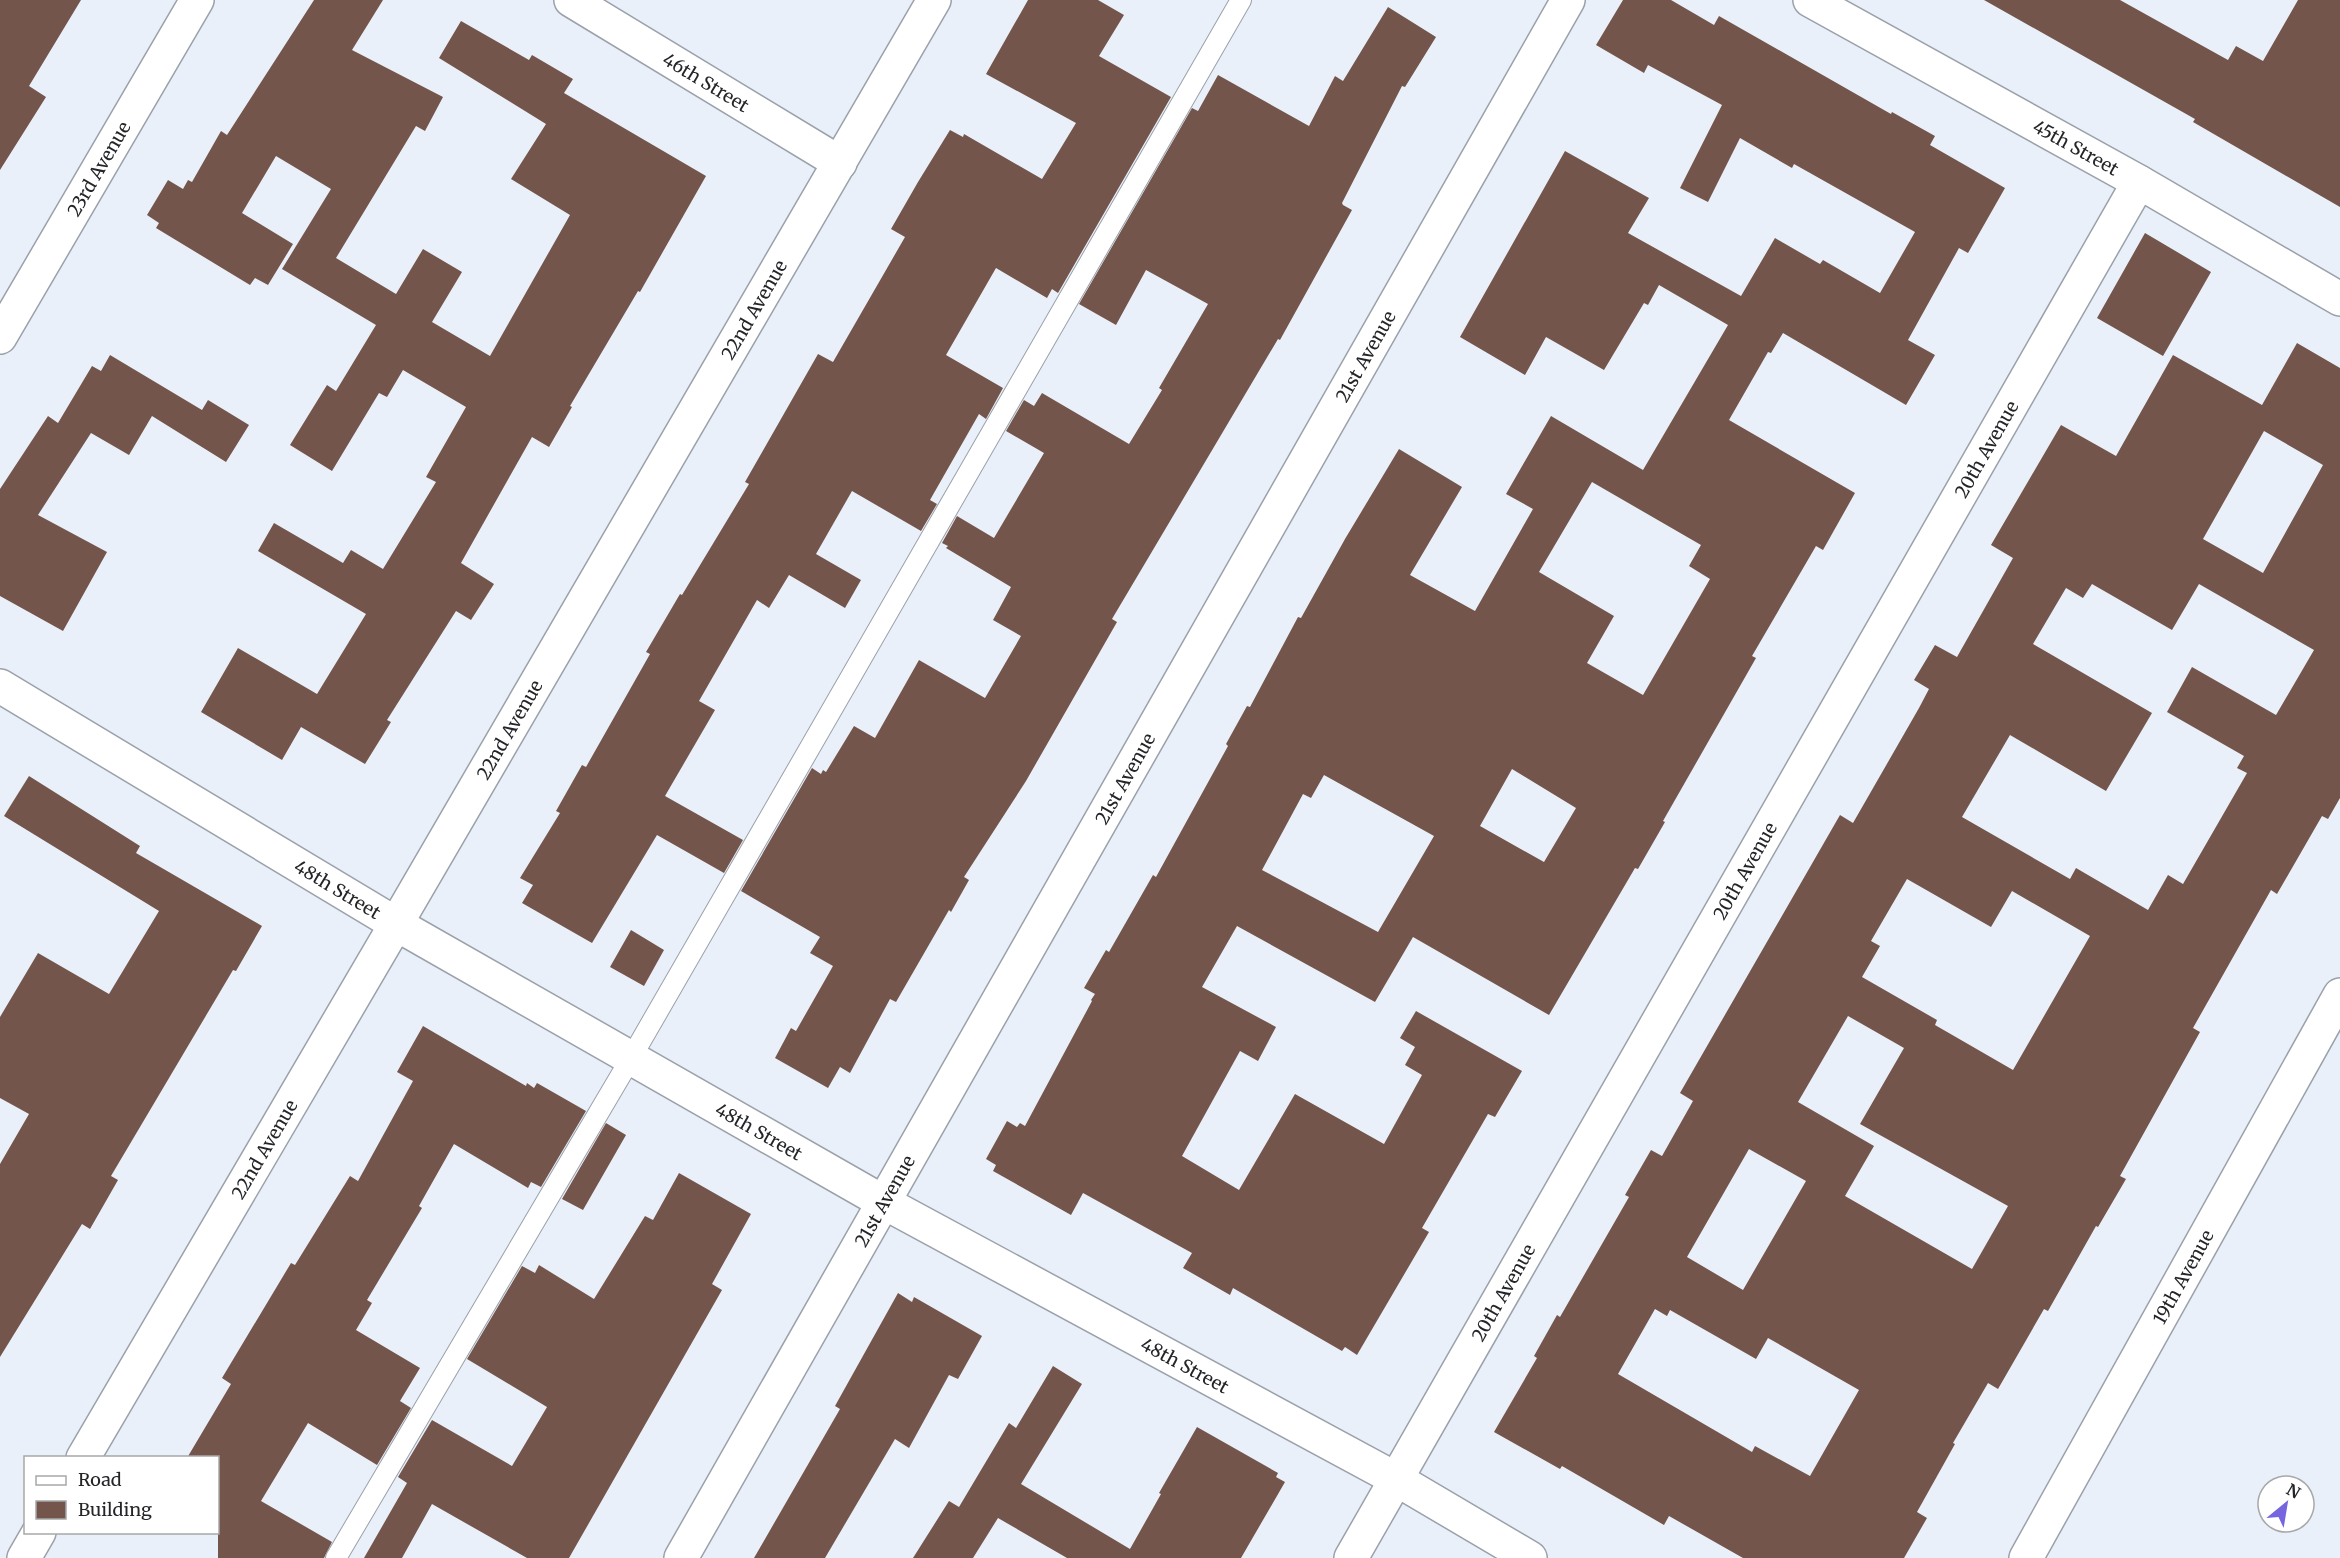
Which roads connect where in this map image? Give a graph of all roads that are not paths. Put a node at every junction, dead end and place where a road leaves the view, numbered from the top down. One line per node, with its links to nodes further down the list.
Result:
1 (197, 0): 10 (street, 23rd Avenue)
2 (571, 0): 7 (street, 46th Street)
3 (1241, 0): 14 (lane)
4 (1568, 0): 15 (street, 21st Avenue)
5 (1810, 0): 8 (street, 45th Street)
6 (924, 4): 7 (street, 22nd Avenue)
7 (840, 163): 12 (street, 22nd Avenue)
8 (2139, 182): 9 (street, 45th Street); 17 (street, 20th Avenue)
9 (2340, 299)
10 (0, 337)
11 (0, 686): 12 (street, 48th Street)
12 (396, 924): 14 (street, 48th Street); 16 (street, 22nd Avenue)
13 (2340, 995): 24 (street, 19th Avenue)
14 (631, 1058): 15 (street, 48th Street); 20 (lane)
15 (885, 1203): 17 (street, 48th Street); 21 (street, 21st Avenue)
16 (84, 1456)
17 (1396, 1479): 22 (street, 20th Avenue); 23 (street, 48th Street)
18 (38, 1534): 19 (street)
19 (24, 1558)
20 (336, 1558)
21 (681, 1558)
22 (1351, 1558)
23 (1530, 1558)
24 (2026, 1558)

